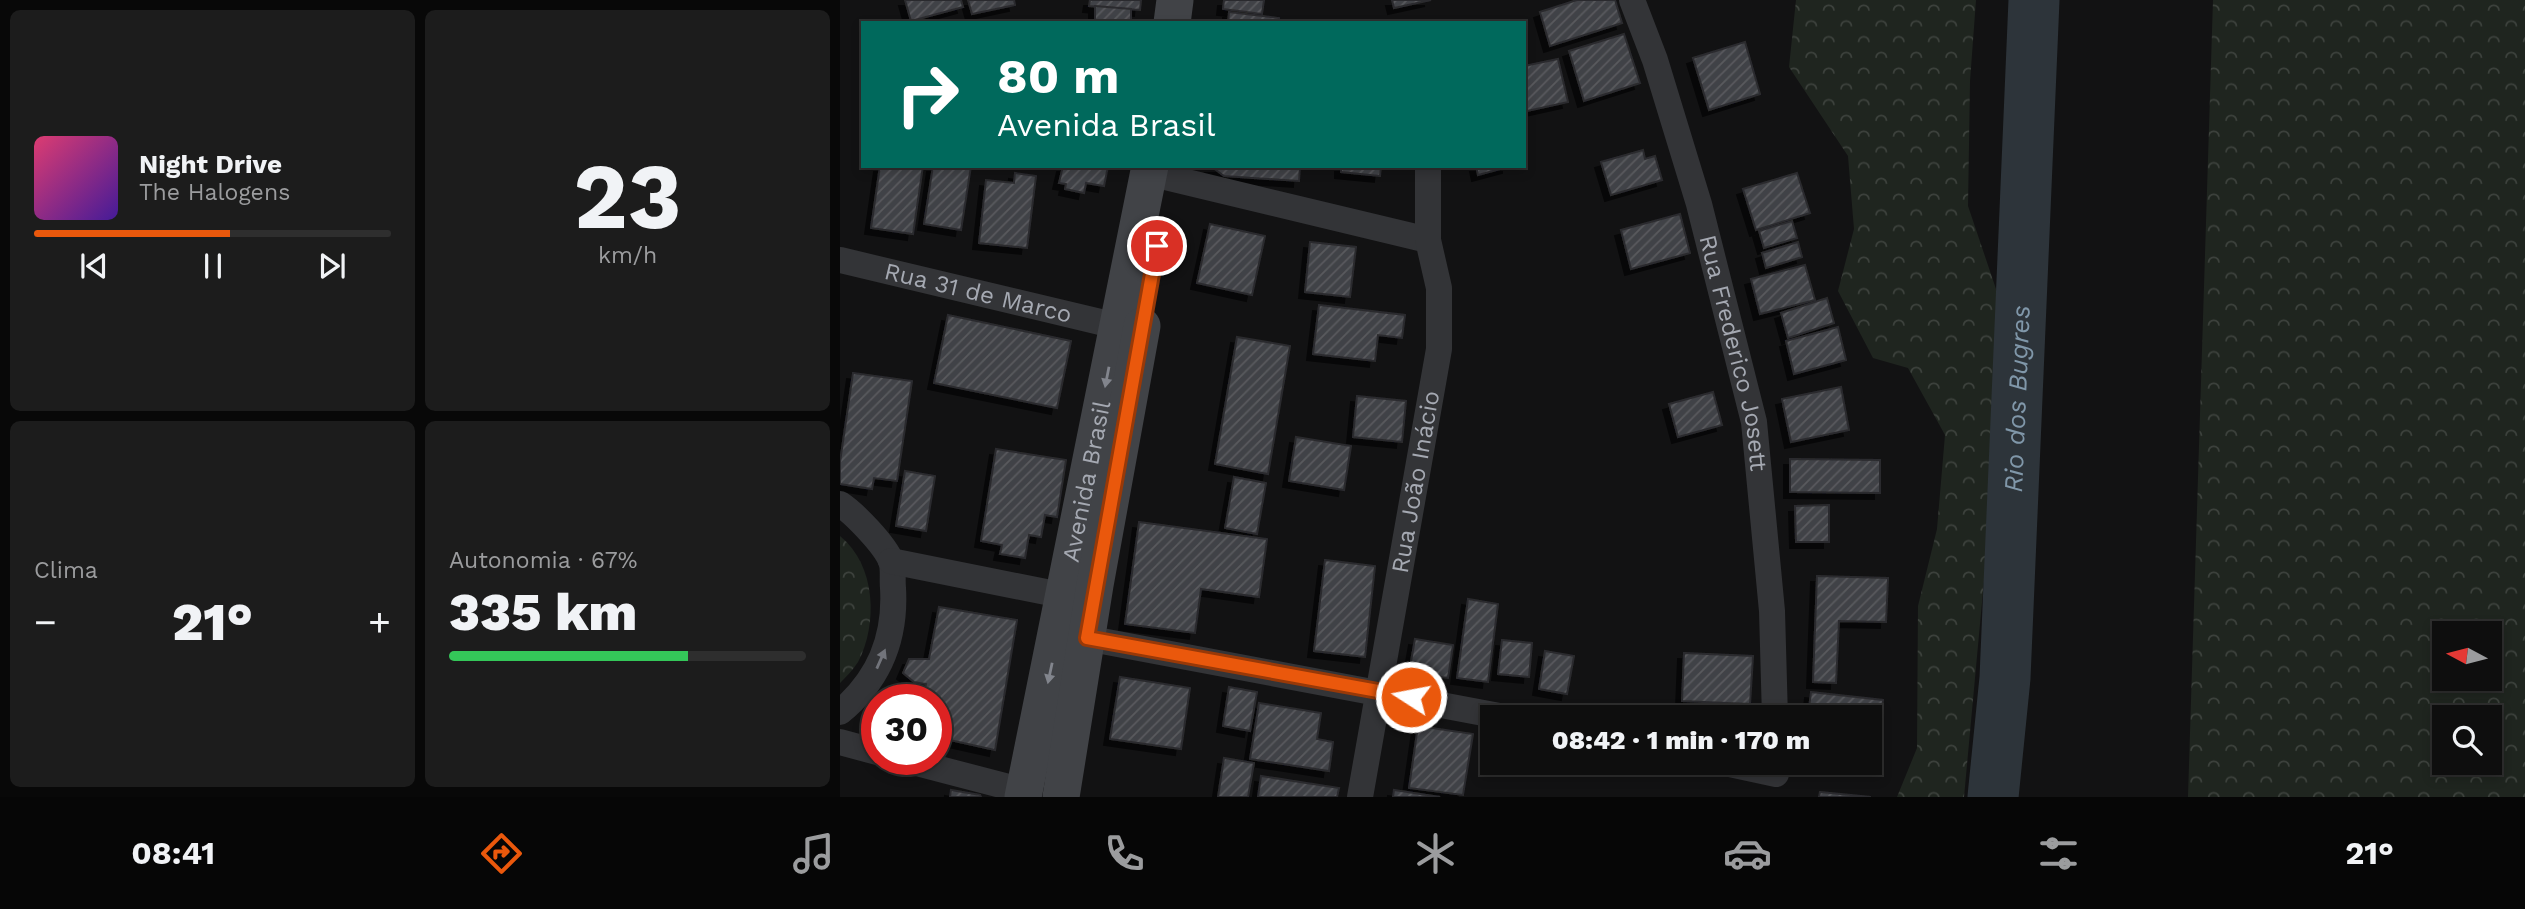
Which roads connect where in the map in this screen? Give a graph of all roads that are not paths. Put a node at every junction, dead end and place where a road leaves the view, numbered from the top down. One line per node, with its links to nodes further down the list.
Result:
1 (1175, 0): 4 (street)
2 (1196, 0): 5 (street)
3 (1632, 0): 16 (street, Rua Frederico Josett)
4 (1172, 21)
5 (1193, 21)
6 (1428, 168): 8 (street, Rua João Inácio)
7 (1160, 171): 8 (street); 10 (street, Avenida Brasil); 13 (street, Avenida Brasil)
8 (1428, 240): 15 (street, Rua João Inácio)
9 (840, 260): 10 (street, Rua 31 de Marco)
10 (1117, 326): 13 (street, Avenida Brasil, one-way to 13)
11 (840, 504): 12 (street)
12 (891, 561): 13 (street); 17 (street, one-way to 12)
13 (1078, 598): 14 (street, Avenida Brasil)
14 (1072, 635): 15 (street); 22 (street, Avenida Brasil, one-way to 22); 23 (street, Avenida Brasil)
15 (1378, 690): 18 (street); 24 (street, Rua João Inácio)
16 (1774, 705)
17 (840, 712)
18 (1480, 712)
19 (840, 742): 20 (street)
20 (861, 748)
21 (952, 774): 22 (street)
22 (1023, 794)
23 (1061, 797)
24 (1360, 797)

